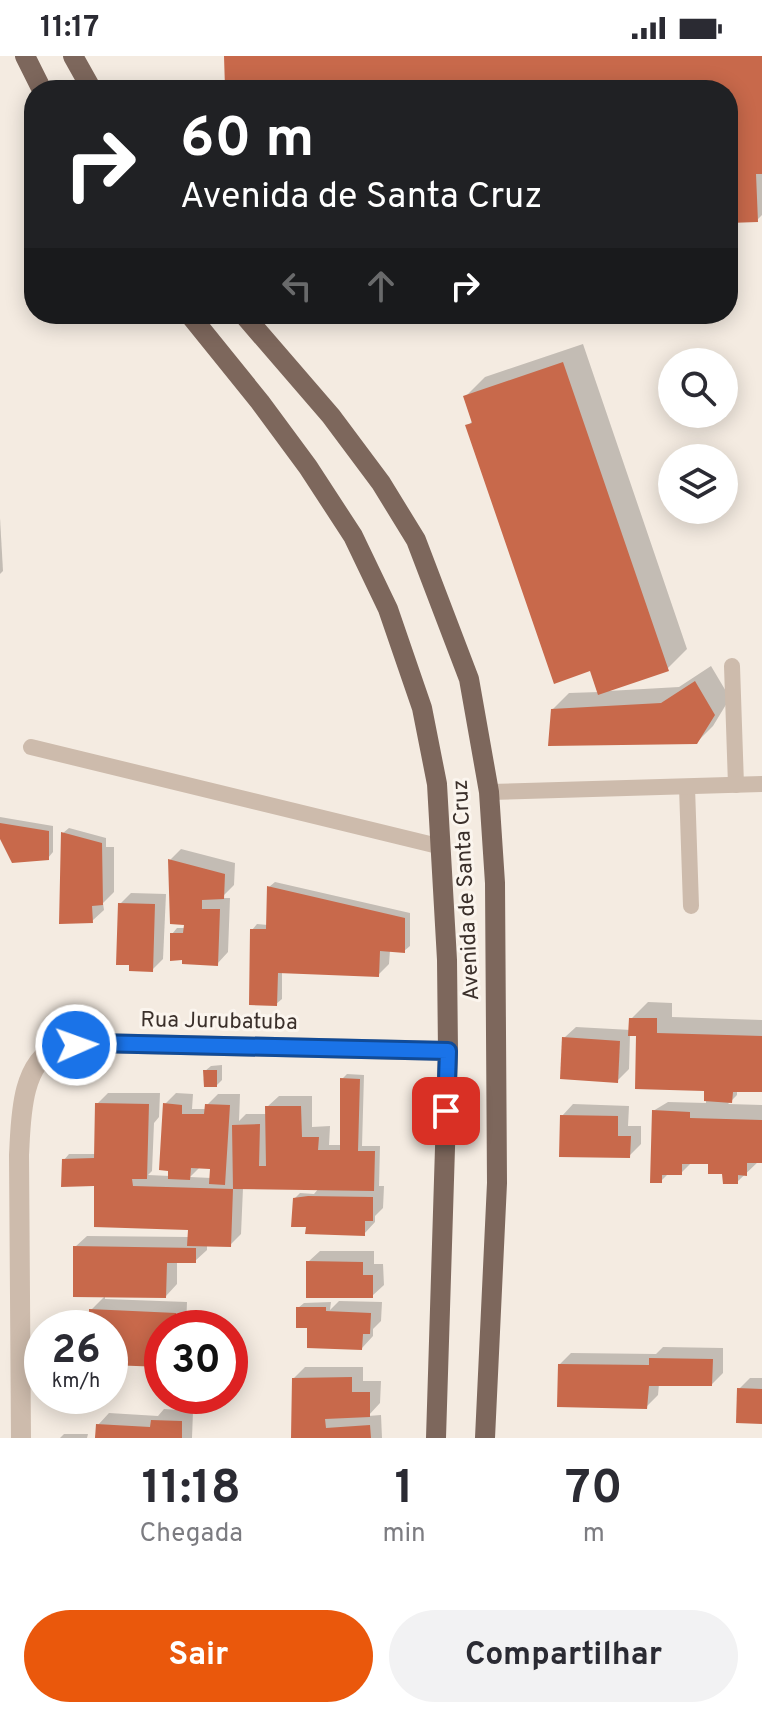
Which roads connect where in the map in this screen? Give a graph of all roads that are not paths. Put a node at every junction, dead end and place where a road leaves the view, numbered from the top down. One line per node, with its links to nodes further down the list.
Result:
1 (25, 56): 3 (main road)
2 (73, 56): 4 (main road)
3 (37, 80)
4 (86, 80)
5 (197, 324): 13 (main road, Avenida de Santa Cruz)
6 (251, 324): 12 (main road, Avenida de Santa Cruz)
7 (732, 666): 10 (lane)
8 (31, 747): 13 (lane)
9 (762, 784): 10 (lane)
10 (736, 785): 11 (lane)
11 (687, 787): 12 (lane); 14 (lane)
12 (489, 792): 18 (main road, Avenida de Santa Cruz)
13 (442, 847): 15 (main road, Avenida de Santa Cruz)
14 (691, 906)
15 (448, 1051): 16 (street, Rua Jurubatuba); 17 (main road, Avenida de Santa Cruz)
16 (21, 1438)
17 (436, 1438)
18 (485, 1438)

